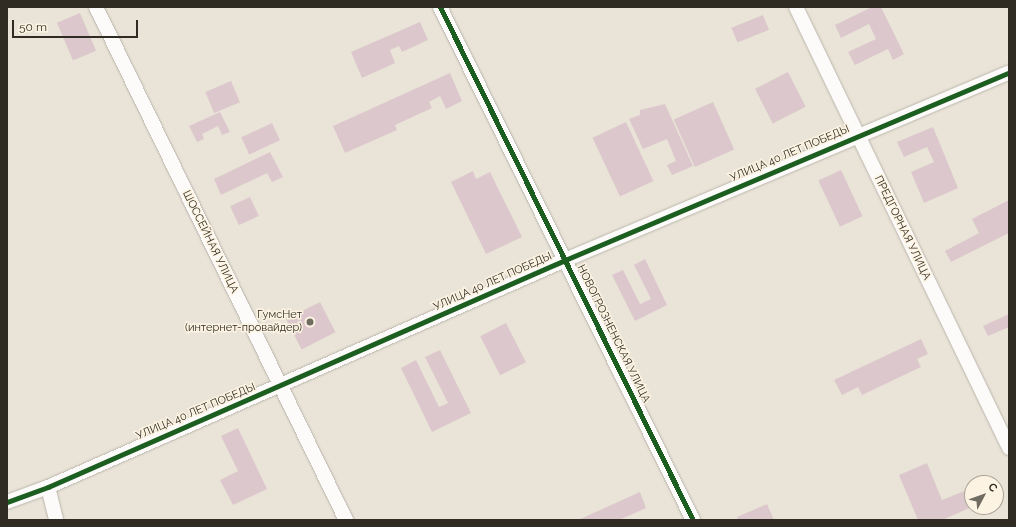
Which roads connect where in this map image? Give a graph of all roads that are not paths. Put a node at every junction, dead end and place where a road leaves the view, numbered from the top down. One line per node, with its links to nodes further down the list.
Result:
1 (96, 7): 7 (street, ШОССЕЙНАЯ УЛИЦА)
2 (440, 7): 6 (street, НОВОГРОЗНЕНСКАЯ УЛИЦА)
3 (796, 7): 5 (street, ПРЕДГОРНАЯ УЛИЦА)
4 (1009, 72): 5 (street, УЛИЦА 40 ЛЕТ ПОБЕДЫ)
5 (857, 136): 6 (street, УЛИЦА 40 ЛЕТ ПОБЕДЫ); 8 (street, ПРЕДГОРНАЯ УЛИЦА)
6 (566, 260): 7 (street, УЛИЦА 40 ЛЕТ ПОБЕДЫ); 13 (street, НОВОГРОЗНЕНСКАЯ УЛИЦА)
7 (280, 387): 9 (street, УЛИЦА 40 ЛЕТ ПОБЕДЫ); 12 (street, ШОССЕЙНАЯ УЛИЦА)
8 (1009, 448)
9 (48, 488): 10 (street, УЛИЦА 40 ЛЕТ ПОБЕДЫ); 11 (street)
10 (7, 502)
11 (56, 520)
12 (346, 520)
13 (693, 520)

